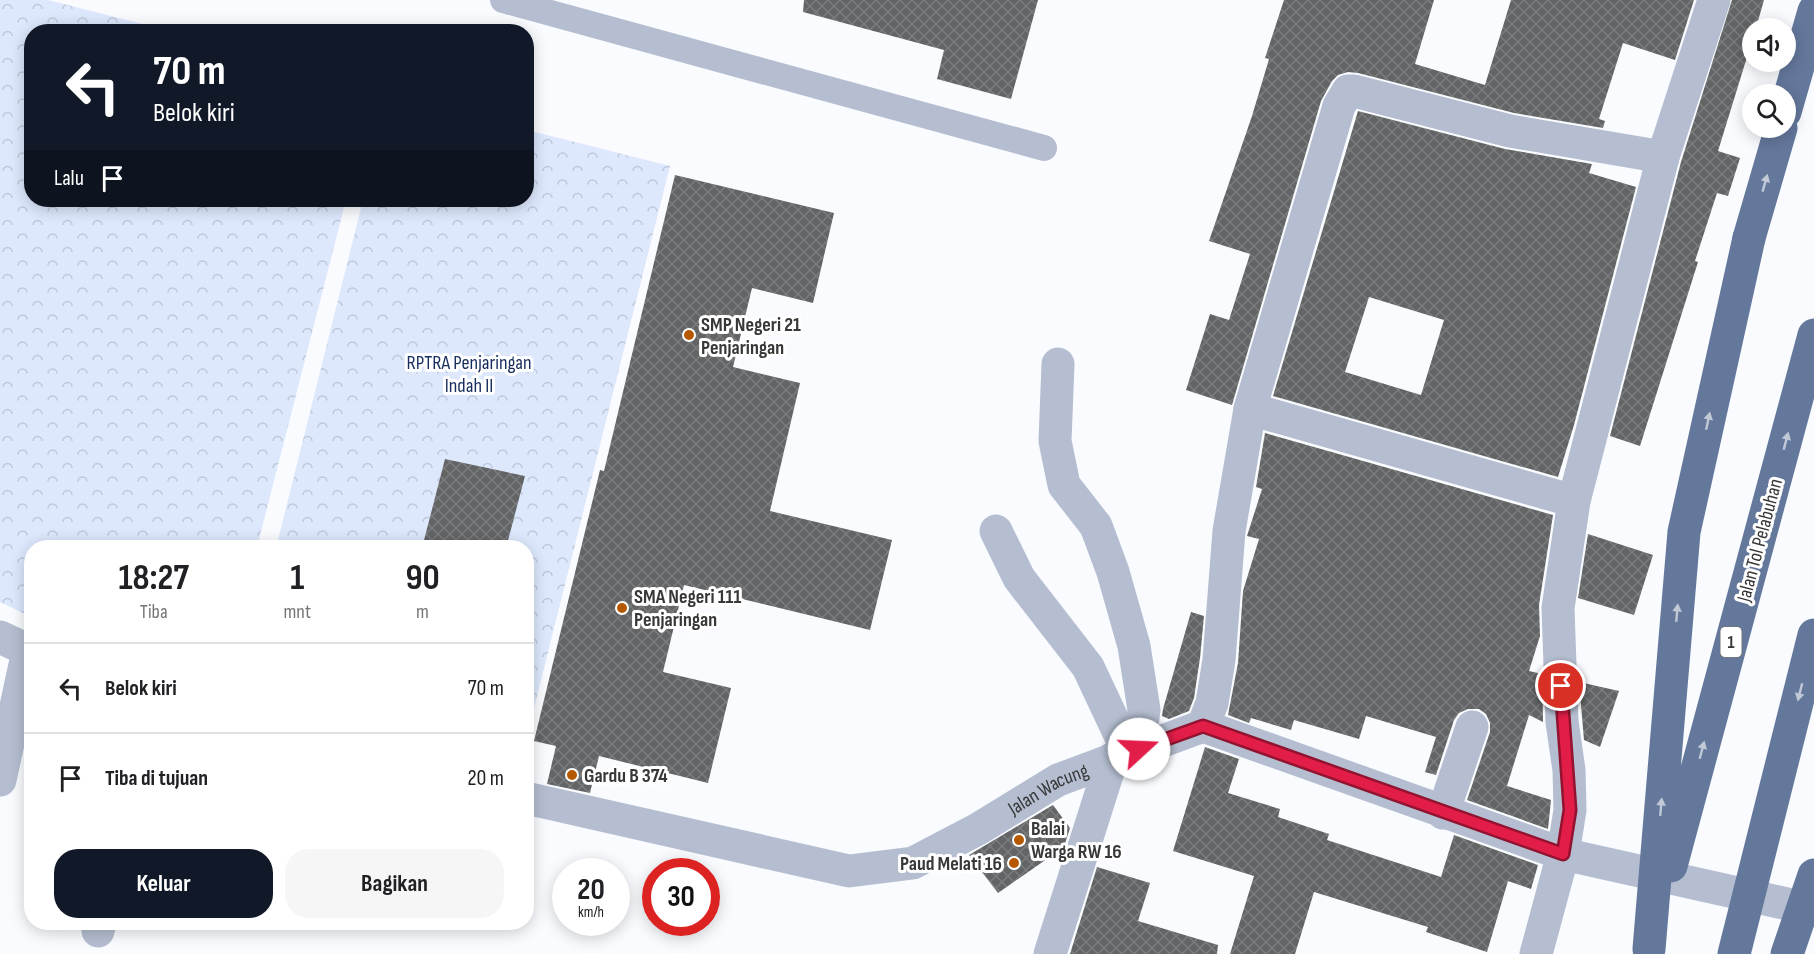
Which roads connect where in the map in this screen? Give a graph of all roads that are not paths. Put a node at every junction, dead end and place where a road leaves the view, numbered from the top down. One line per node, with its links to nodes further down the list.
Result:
1 (503, 0): 6 (lane)
2 (1714, 0): 7 (street)
3 (1814, 11): 4 (highway)
4 (1793, 84)
5 (1777, 138): 24 (highway, one-way to 5, bridge)
6 (1044, 147)
7 (1663, 156): 10 (street); 11 (street)
8 (1814, 335): 24 (highway, Jalan Tol Pelabuhan / 1, one-way to 8, bridge)
9 (1058, 364): 17 (street)
10 (1250, 409): 11 (street); 15 (street)
11 (1574, 501): 21 (street)
12 (996, 531): 17 (street)
13 (1814, 635): 27 (highway, one-way to 27, bridge)
14 (20, 646): 18 (street)
15 (1203, 726): 17 (street, Jalan Wacung); 20 (street)
16 (1472, 727): 20 (street)
17 (1126, 754): 19 (street, Jalan Wacung); 25 (street)
18 (0, 780)
19 (534, 800)
20 (1443, 813): 21 (street)
21 (1563, 854): 23 (street); 26 (street)
22 (1814, 875): 28 (highway, bridge)
23 (1814, 910)
24 (1648, 951)
25 (1050, 954)
26 (1536, 954)
27 (1734, 954)
28 (1787, 954)

